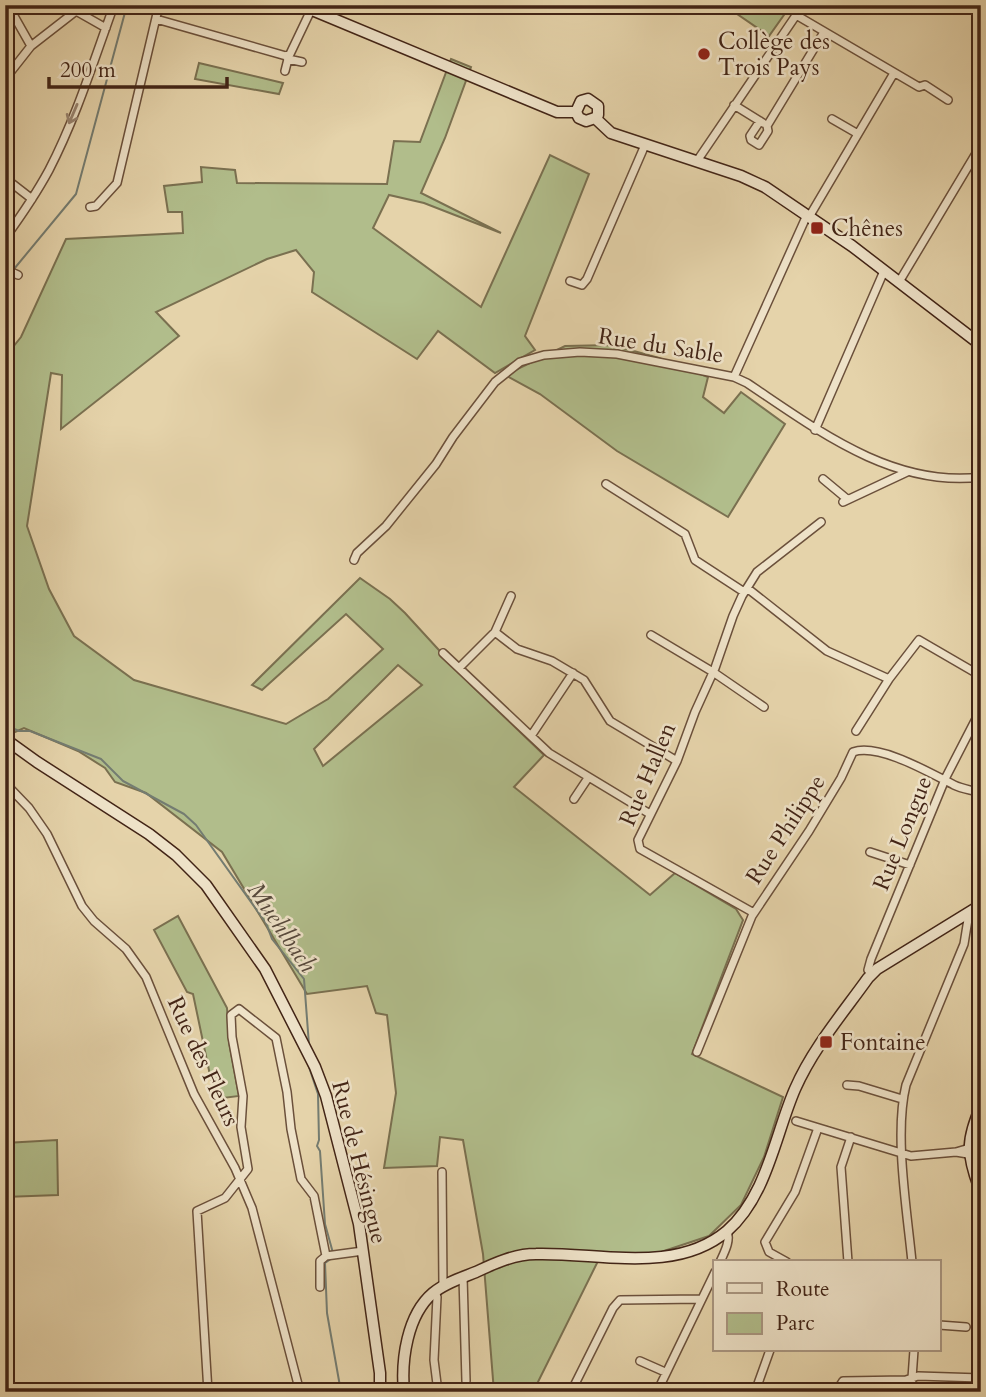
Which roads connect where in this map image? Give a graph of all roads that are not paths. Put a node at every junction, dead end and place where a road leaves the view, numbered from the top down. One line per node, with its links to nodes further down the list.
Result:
1 (11, 5): 12 (street)
2 (114, 5): 10 (street)
3 (159, 5): 9 (street)
4 (300, 5): 7 (street)
5 (803, 5): 8 (street)
6 (77, 8): 10 (street); 12 (street)
7 (315, 9): 13 (street); 20 (street)
8 (796, 15): 11 (street); 19 (street)
9 (156, 19): 13 (street); 31 (street)
10 (106, 28): 30 (street, one-way to 30)
11 (824, 32): 16 (street); 24 (street)
12 (31, 46): 17 (street)
13 (287, 58): 14 (street); 15 (street)
14 (302, 62)
15 (285, 71)
16 (894, 73): 18 (street); 25 (street)
17 (5, 78)
18 (948, 100)
19 (734, 105): 23 (street); 28 (street)
20 (576, 112): 21 (street); 21 (street)
21 (596, 118): 26 (street)
22 (832, 119): 25 (street)
23 (760, 121): 24 (street); 24 (street)
24 (767, 126)
25 (858, 134): 32 (street)
26 (645, 145): 28 (street); 35 (street)
27 (981, 145): 36 (street)
28 (697, 161): 32 (street)
29 (5, 178): 30 (street)
30 (33, 199): 33 (street)
31 (90, 207)
32 (808, 216): 34 (street); 38 (street)
33 (6, 235)
34 (884, 271): 36 (street); 39 (street)
35 (570, 281)
36 (899, 282): 37 (street)
37 (981, 345)
38 (734, 377): 39 (street, Rue du Sable); 45 (street, Rue du Sable)
39 (814, 429): 40 (street, Rue du Sable)
40 (907, 471): 41 (street, Rue du Sable); 42 (street)
41 (981, 478)
42 (823, 479)
43 (606, 484): 46 (street)
44 (821, 522): 46 (street, Rue Hallen)
45 (354, 560)
46 (746, 590): 52 (street, Rue Hallen); 55 (street)
47 (511, 596): 48 (street)
48 (495, 632): 51 (street); 53 (street)
49 (651, 635): 52 (street)
50 (443, 653): 51 (street)
51 (459, 668): 59 (street)
52 (713, 672): 56 (street); 61 (street, Rue Hallen)
53 (573, 673): 59 (street); 61 (street)
54 (981, 676): 55 (street)
55 (889, 679): 58 (street)
56 (764, 707)
57 (981, 709): 63 (street, Rue Longue)
58 (856, 731)
59 (531, 736): 62 (street)
60 (5, 739): 87 (street, Rue de Hésingue)
61 (677, 761): 67 (street, Rue Hallen)
62 (588, 778): 66 (street); 67 (street)
63 (945, 780): 65 (street, Rue Philippe); 69 (street, Rue Longue); 71 (street, Rue Philippe)
64 (5, 783): 84 (street, Rue des Fleurs)
65 (981, 793)
66 (574, 799)
67 (650, 814): 71 (street, Rue Hallen)
68 (870, 852): 69 (street)
69 (910, 865): 73 (street, Rue Longue)
70 (981, 905): 72 (street)
71 (754, 913): 74 (street, Rue Philippe)
72 (969, 913): 73 (street); 76 (street)
73 (872, 974): 78 (street)
74 (697, 1052)
75 (847, 1085): 76 (street)
76 (902, 1099): 82 (street)
77 (981, 1106): 81 (street)
78 (784, 1117): 79 (street); 86 (street)
79 (818, 1128): 80 (street); 90 (street)
80 (851, 1138): 82 (street); 91 (street)
81 (972, 1151): 82 (street); 85 (street)
82 (902, 1153): 92 (street)
83 (442, 1172): 96 (street)
84 (240, 1179): 88 (street); 108 (street); 109 (street, Rue des Fleurs)
85 (980, 1191)
86 (723, 1234): 89 (street); 94 (street)
87 (363, 1251): 88 (street); 110 (street, Rue de Hésingue)
88 (331, 1255): 95 (street)
89 (721, 1260)
90 (783, 1260)
91 (848, 1260)
92 (912, 1260)
93 (713, 1276): 97 (street)
94 (463, 1277): 96 (street); 106 (street)
95 (320, 1287)
96 (443, 1287): 111 (street); 112 (street)
97 (701, 1299): 103 (street); 107 (street)
98 (940, 1325): 99 (street)
99 (966, 1327)
100 (768, 1352): 114 (street)
101 (914, 1352): 105 (street)
102 (640, 1361): 103 (street)
103 (665, 1372): 113 (street)
104 (981, 1378): 105 (street)
105 (912, 1379): 115 (street); 116 (street)
106 (466, 1381)
107 (575, 1390)
108 (208, 1392)
109 (300, 1392)
110 (380, 1392)
111 (404, 1392)
112 (438, 1392)
113 (657, 1392)
114 (755, 1392)
115 (836, 1392)
116 (911, 1392)

